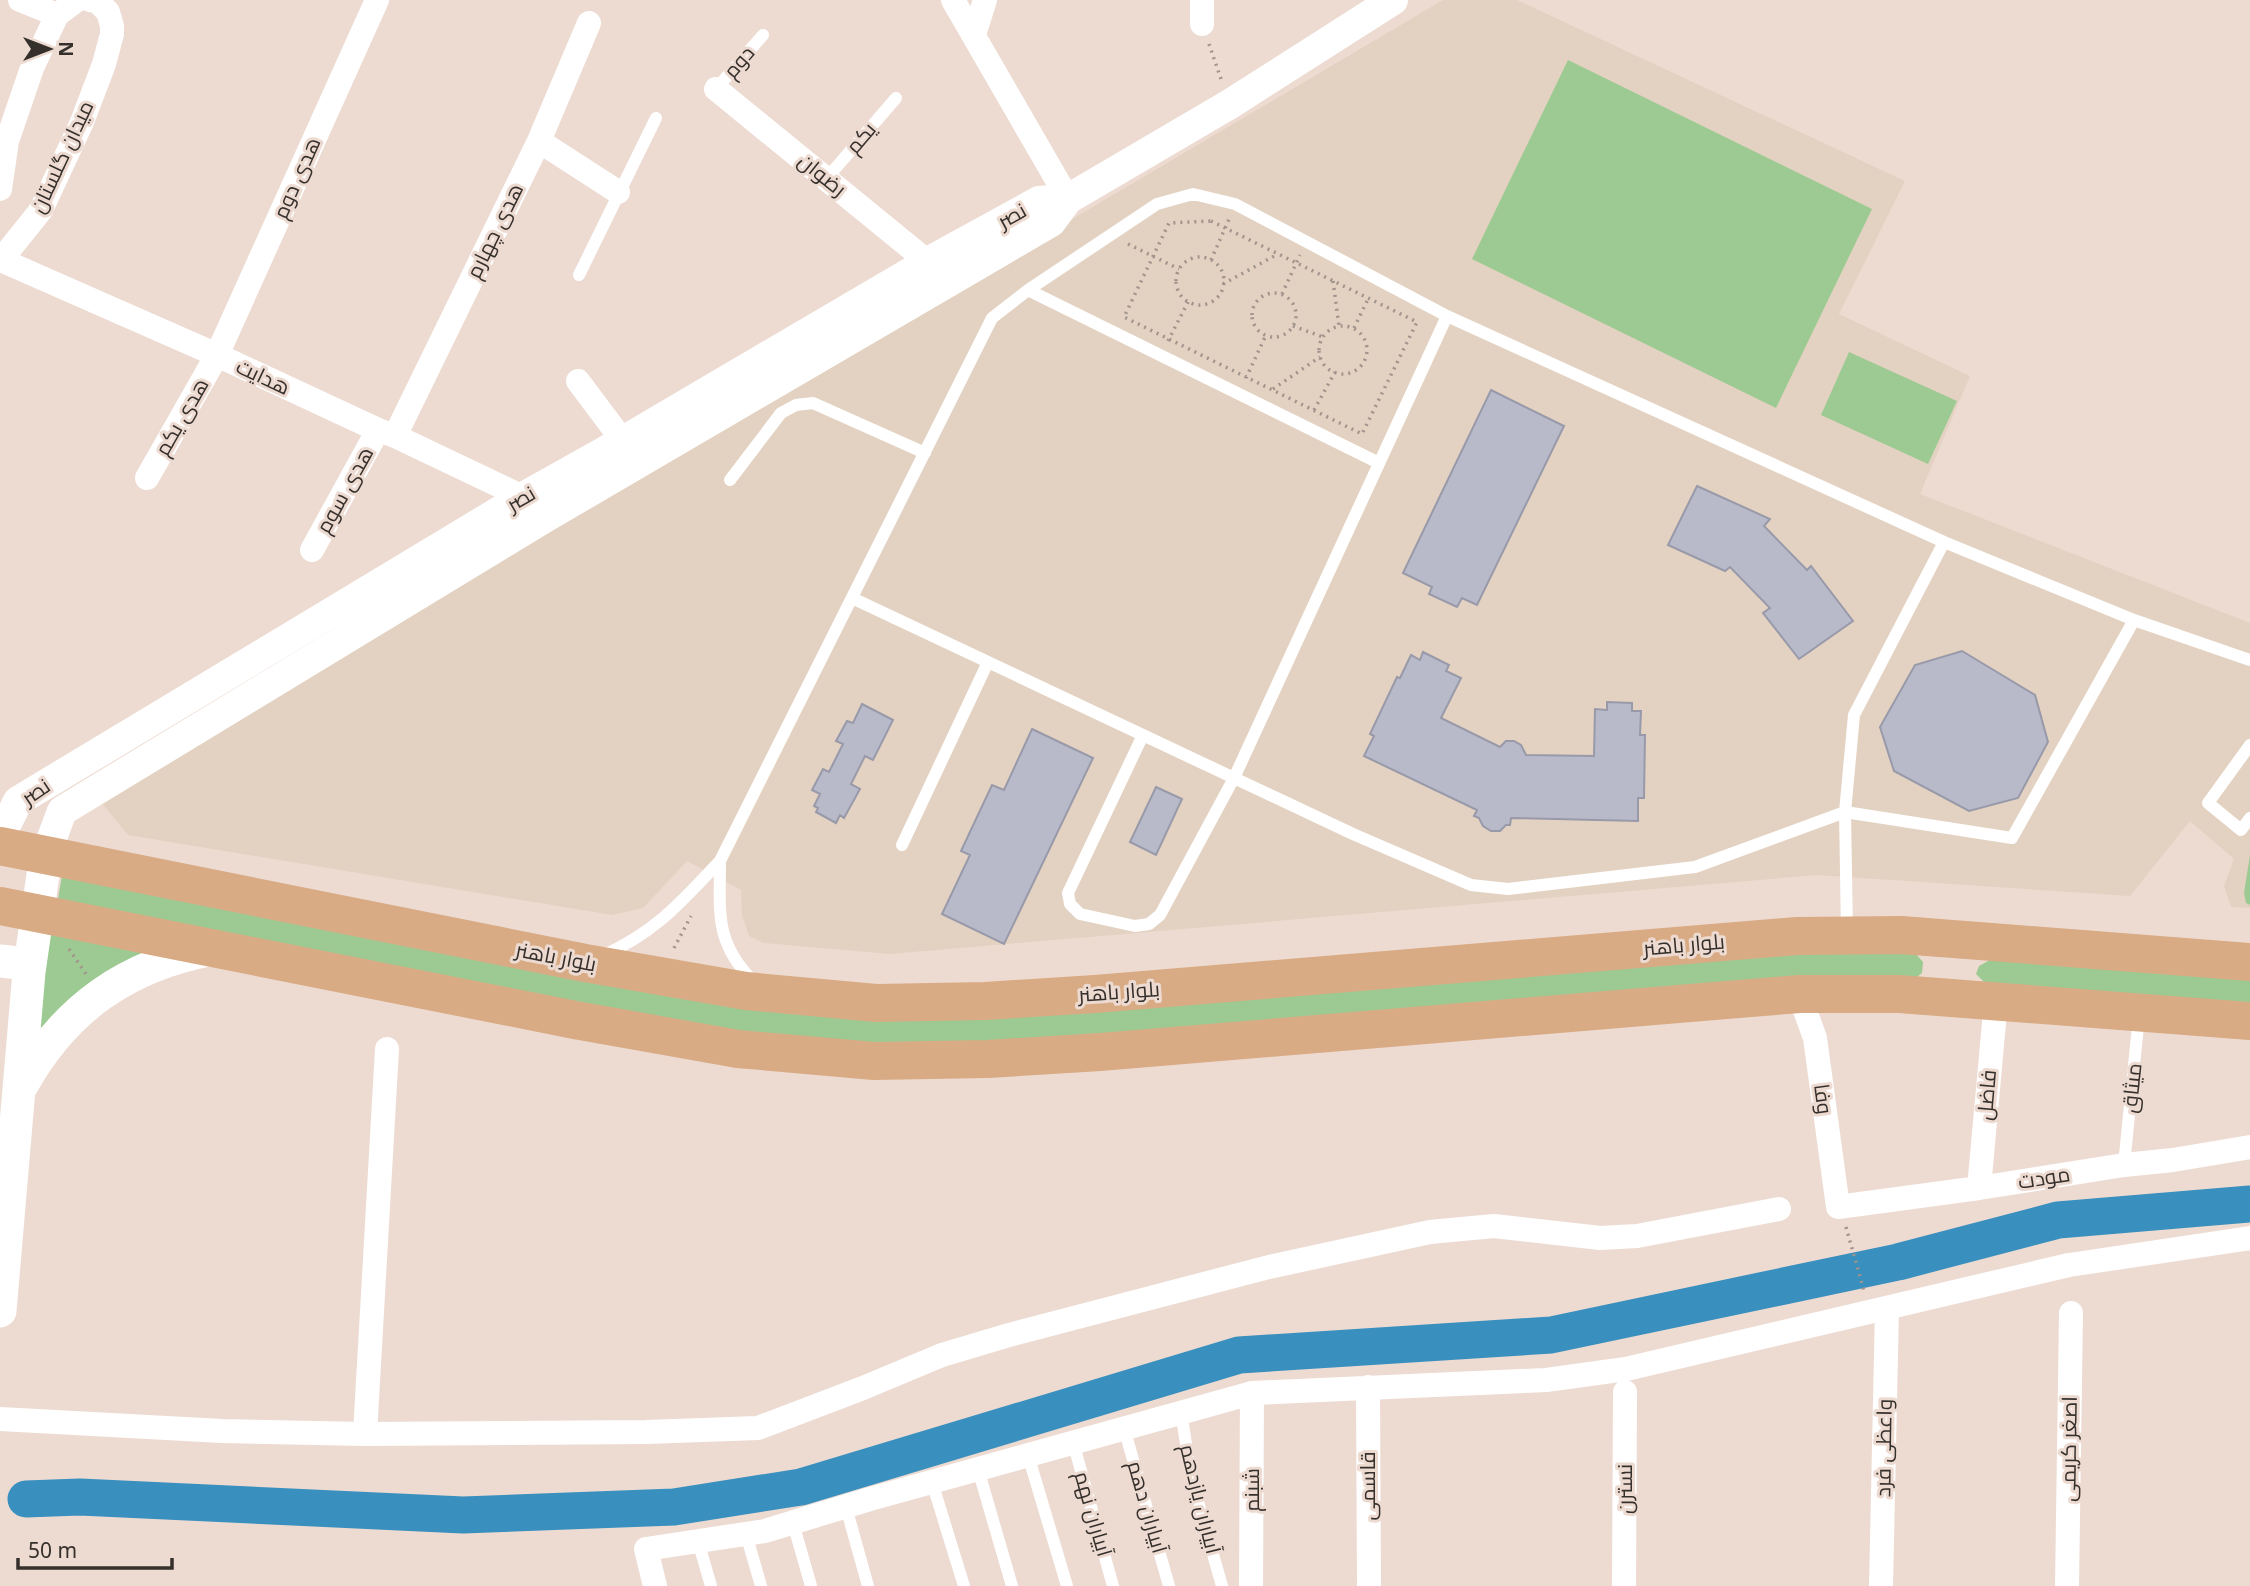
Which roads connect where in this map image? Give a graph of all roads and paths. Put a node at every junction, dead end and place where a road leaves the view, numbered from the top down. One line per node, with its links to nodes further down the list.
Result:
1 (20, 0): 9 (street)
2 (77, 0): 9 (street, میدان گلستان)
3 (90, 0): 31 (street, میدان گلستان)
4 (377, 0): 50 (street, هدی دوم)
5 (953, 0): 12 (street)
6 (985, 0): 12 (street)
7 (1393, 0): 15 (street, نصر)
8 (1202, 12): 15 (path)
9 (57, 15): 16 (street, میدان گلستان)
10 (589, 23): 18 (street, هدی چهارم)
11 (763, 35): 13 (lane, دوم)
12 (974, 35): 22 (street)
13 (716, 89): 19 (street, رضوان)
14 (895, 98): 19 (lane, یکم)
15 (1230, 104): 22 (street, نصر)
16 (7, 118): 20 (street, میدان گلستان)
17 (656, 118): 21 (lane)
18 (539, 141): 21 (street); 59 (street, هدی چهارم)
19 (827, 178): 32 (street, رضوان)
20 (0, 189)
21 (618, 192): 35 (lane)
22 (1068, 199): 32 (street, نصر); 80 (street, نصر)
23 (1235, 204): 24 (path); 25 (lane); 26 (lane)
24 (1226, 228): 28 (path); 29 (path); 30 (path)
25 (1111, 235): 29 (path); 39 (lane)
26 (1305, 241): 33 (path); 36 (lane)
27 (0, 244): 31 (street)
28 (1278, 254): 33 (path); 38 (path)
29 (1153, 256): 34 (path); 49 (path)
30 (1212, 260): 34 (path); 38 (path)
31 (0, 261): 50 (street, هدایت)
32 (928, 262): 60 (street, نصر)
33 (1296, 263): 37 (path); 40 (path)
34 (1179, 269): 42 (path)
35 (579, 275)
36 (1378, 279): 41 (path); 43 (lane)
37 (1333, 281): 41 (path); 45 (path)
38 (1223, 285): 42 (path)
39 (1028, 290): 51 (lane); 61 (lane)
40 (1282, 294): 44 (path); 47 (path)
41 (1369, 298): 46 (path); 58 (path)
42 (1188, 302): 49 (path)
43 (1447, 316): 62 (lane); 66 (lane)
44 (1293, 326): 47 (path); 48 (path)
45 (1339, 326): 46 (path); 48 (path)
46 (1354, 328): 53 (path)
47 (1266, 335): 54 (path)
48 (1323, 337): 52 (path)
49 (1169, 340): 51 (path); 54 (path)
50 (217, 355): 59 (street, هدایت); 63 (street, هدی یکم)
51 (1161, 355): 57 (lane)
52 (1320, 357): 53 (path); 56 (path)
53 (1335, 372): 58 (path)
54 (1246, 377): 56 (path); 57 (path)
55 (578, 381): 60 (street)
56 (1272, 390): 58 (path)
57 (1237, 393): 62 (lane)
58 (1314, 411)
59 (386, 433): 65 (street, هدایت); 67 (street, هدی سوم)
60 (623, 441): 65 (street, نصر)
61 (925, 453): 64 (lane); 68 (lane)
62 (1379, 464): 74 (lane)
63 (147, 478)
64 (730, 480)
65 (523, 497): 77 (street, نصر)
66 (1944, 542): 69 (lane); 75 (lane)
67 (312, 550)
68 (852, 598): 71 (lane); 81 (lane)
69 (2134, 620): 70 (lane); 75 (lane)
70 (2250, 660)
71 (988, 662): 72 (lane); 78 (lane)
72 (1143, 735): 74 (lane); 74 (lane)
73 (2250, 745): 76 (lane)
74 (1234, 778): 75 (lane)
75 (1845, 811): 83 (lane)
76 (2250, 818)
77 (0, 837)
78 (902, 845)
79 (0, 846): 80 (main road, بلوار باهنر)
80 (46, 854): 82 (main road); 88 (main road, بلوار باهنر)
81 (720, 861): 88 (lane); 90 (lane)
82 (18, 909): 85 (main road); 89 (main road)
83 (1843, 936): 86 (main road, بلوار باهنر); 90 (main road, بلوار باهنر); 92 (main road)
84 (64, 941): 93 (path)
85 (217, 948): 91 (main road); 93 (main road)
86 (2068, 948): 87 (main road, بلوار باهنر); 95 (main road)
87 (2250, 962)
88 (585, 963): 90 (main road, بلوار باهنر)
89 (15, 967): 99 (main road)
90 (764, 992)
91 (1799, 994): 92 (main road); 103 (street, وفا)
92 (1839, 994): 94 (main road)
93 (100, 995): 99 (main road)
94 (1996, 1001): 95 (main road); 102 (street, فاضل)
95 (2063, 1007): 96 (main road)
96 (2139, 1012): 97 (main road); 101 (lane, میثاق)
97 (2250, 1021)
98 (387, 1049): 117 (street)
99 (18, 1093): 109 (main road)
100 (2250, 1147): 101 (street, مودت)
101 (2124, 1165): 102 (street, مودت)
102 (1979, 1188): 103 (street, مودت)
103 (1838, 1207)
104 (1779, 1209): 117 (street)
105 (1849, 1236): 107 (path)
106 (2250, 1238): 108 (street)
107 (1864, 1293)
108 (1887, 1309): 111 (street); 140 (street, واعظی فرد)
109 (0, 1311)
110 (2071, 1313): 141 (street, اصغر کریمی)
111 (1368, 1387): 113 (street); 138 (street, قاسمی)
112 (1625, 1392): 139 (street, نسترن)
113 (1252, 1393): 114 (street); 137 (street, شبنم)
114 (1181, 1411): 116 (street); 136 (lane, آبیاران یازدهم)
115 (0, 1419): 117 (street)
116 (1124, 1428): 118 (street); 135 (lane, آبیاران دهم)
117 (365, 1434)
118 (1073, 1442): 119 (street); 134 (lane, آبیاران نهم)
119 (1028, 1455): 120 (street); 133 (lane)
120 (978, 1469): 121 (street); 132 (lane)
121 (932, 1482): 122 (street); 131 (lane)
122 (846, 1507): 123 (street); 130 (lane)
123 (793, 1523): 124 (street); 129 (lane)
124 (746, 1534): 125 (street); 128 (lane)
125 (698, 1541): 126 (street); 127 (lane)
126 (655, 1586)
127 (711, 1586)
128 (761, 1586)
129 (811, 1586)
130 (868, 1586)
131 (964, 1586)
132 (1012, 1586)
133 (1067, 1586)
134 (1113, 1586)
135 (1170, 1586)
136 (1222, 1586)
137 (1251, 1586)
138 (1369, 1586)
139 (1624, 1586)
140 (1881, 1586)
141 (2067, 1586)

